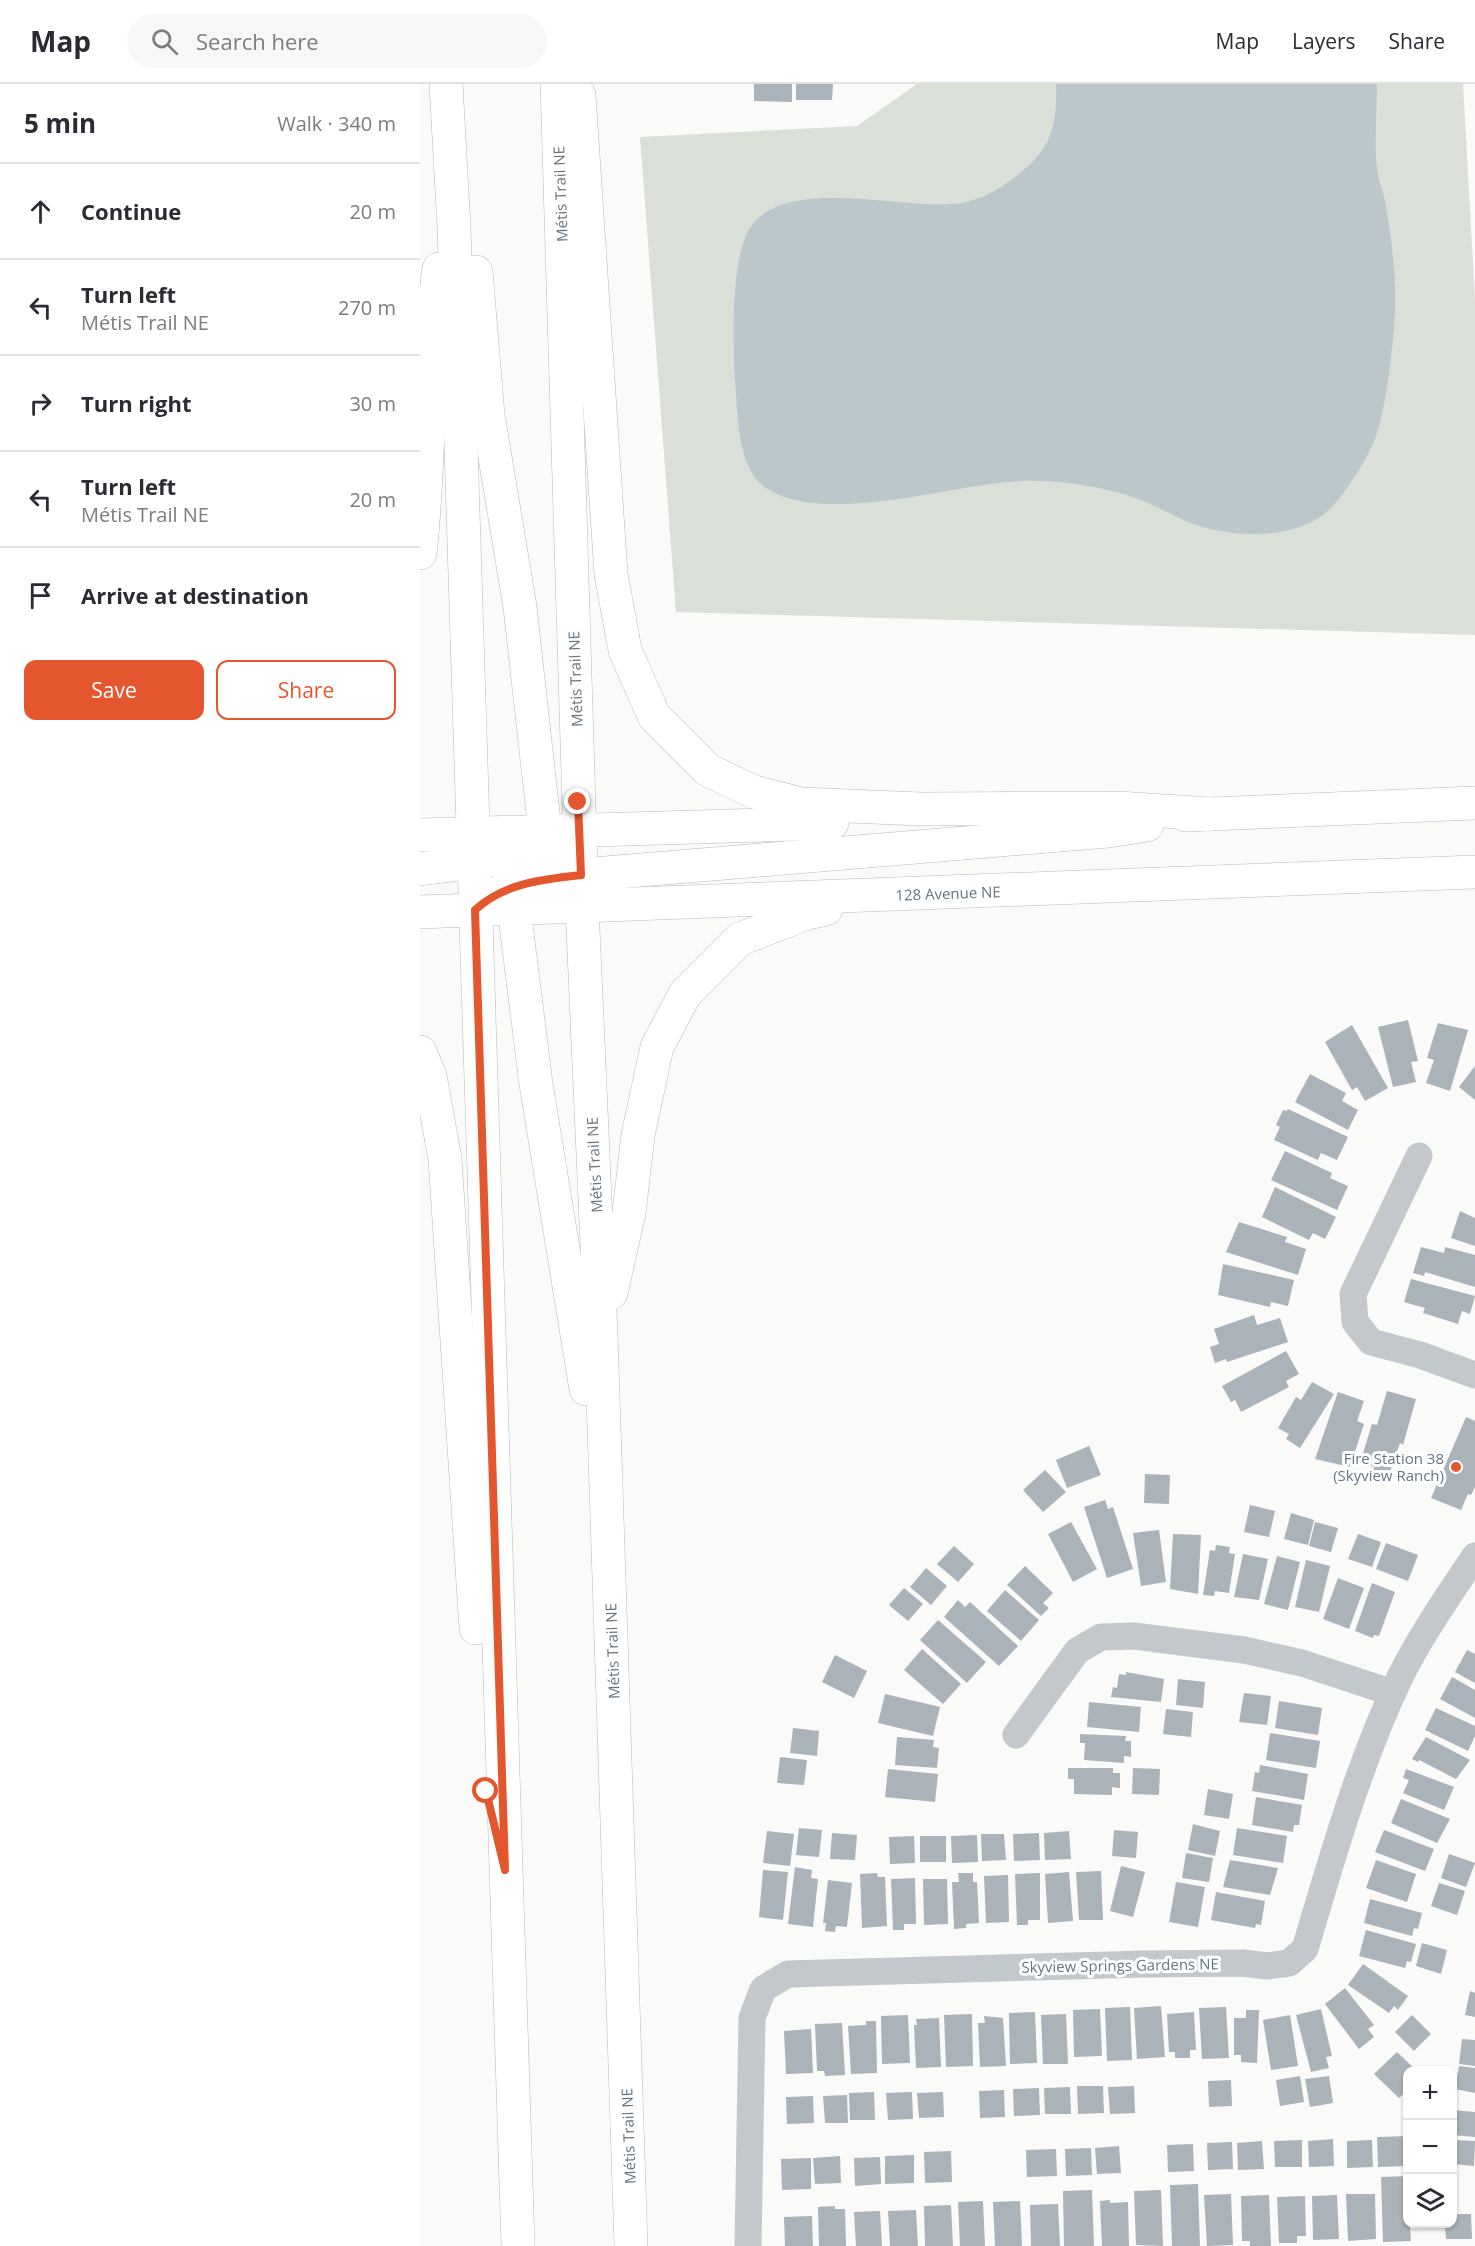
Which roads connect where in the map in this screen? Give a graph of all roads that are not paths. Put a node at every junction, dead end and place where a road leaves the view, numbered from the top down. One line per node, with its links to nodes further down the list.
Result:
1 (446, 84): 5 (main road)
2 (460, 84): 11 (main road)
3 (557, 84): 9 (main road, Métis Trail NE)
4 (578, 84): 8 (main road)
5 (454, 228): 6 (main road); 13 (main road)
6 (420, 553)
7 (1475, 803): 8 (main road, 128 Avenue NE)
8 (1209, 814): 9 (main road, 128 Avenue NE); 15 (main road)
9 (579, 829): 11 (main road, 128 Avenue NE); 15 (main road, Métis Trail NE)
10 (420, 836): 13 (main road, 128 Avenue NE)
11 (547, 839): 13 (main road, 128 Avenue NE); 15 (main road)
12 (420, 868): 13 (main road)
13 (493, 871): 15 (main road, 128 Avenue NE); 17 (main road, 128 Avenue NE); 17 (main road); 23 (main road)
14 (1475, 872): 16 (main road, 128 Avenue NE)
15 (574, 886): 16 (main road, 128 Avenue NE); 21 (main road, Métis Trail NE)
16 (884, 896): 21 (main road)
17 (475, 910): 18 (main road, 128 Avenue NE); 27 (main road)
18 (420, 912)
19 (420, 1052): 27 (main road)
20 (1419, 1156): 22 (street)
21 (601, 1335): 23 (main road, Métis Trail NE)
22 (1475, 1375)
23 (608, 1524): 29 (main road, Métis Trail NE)
24 (1475, 1556): 25 (street, Skyview Springs Gardens NE)
25 (1393, 1694): 26 (street); 30 (street, Skyview Springs Gardens NE)
26 (1016, 1735)
27 (505, 1870): 28 (main road)
28 (518, 2246)
29 (632, 2246)
30 (748, 2246)

